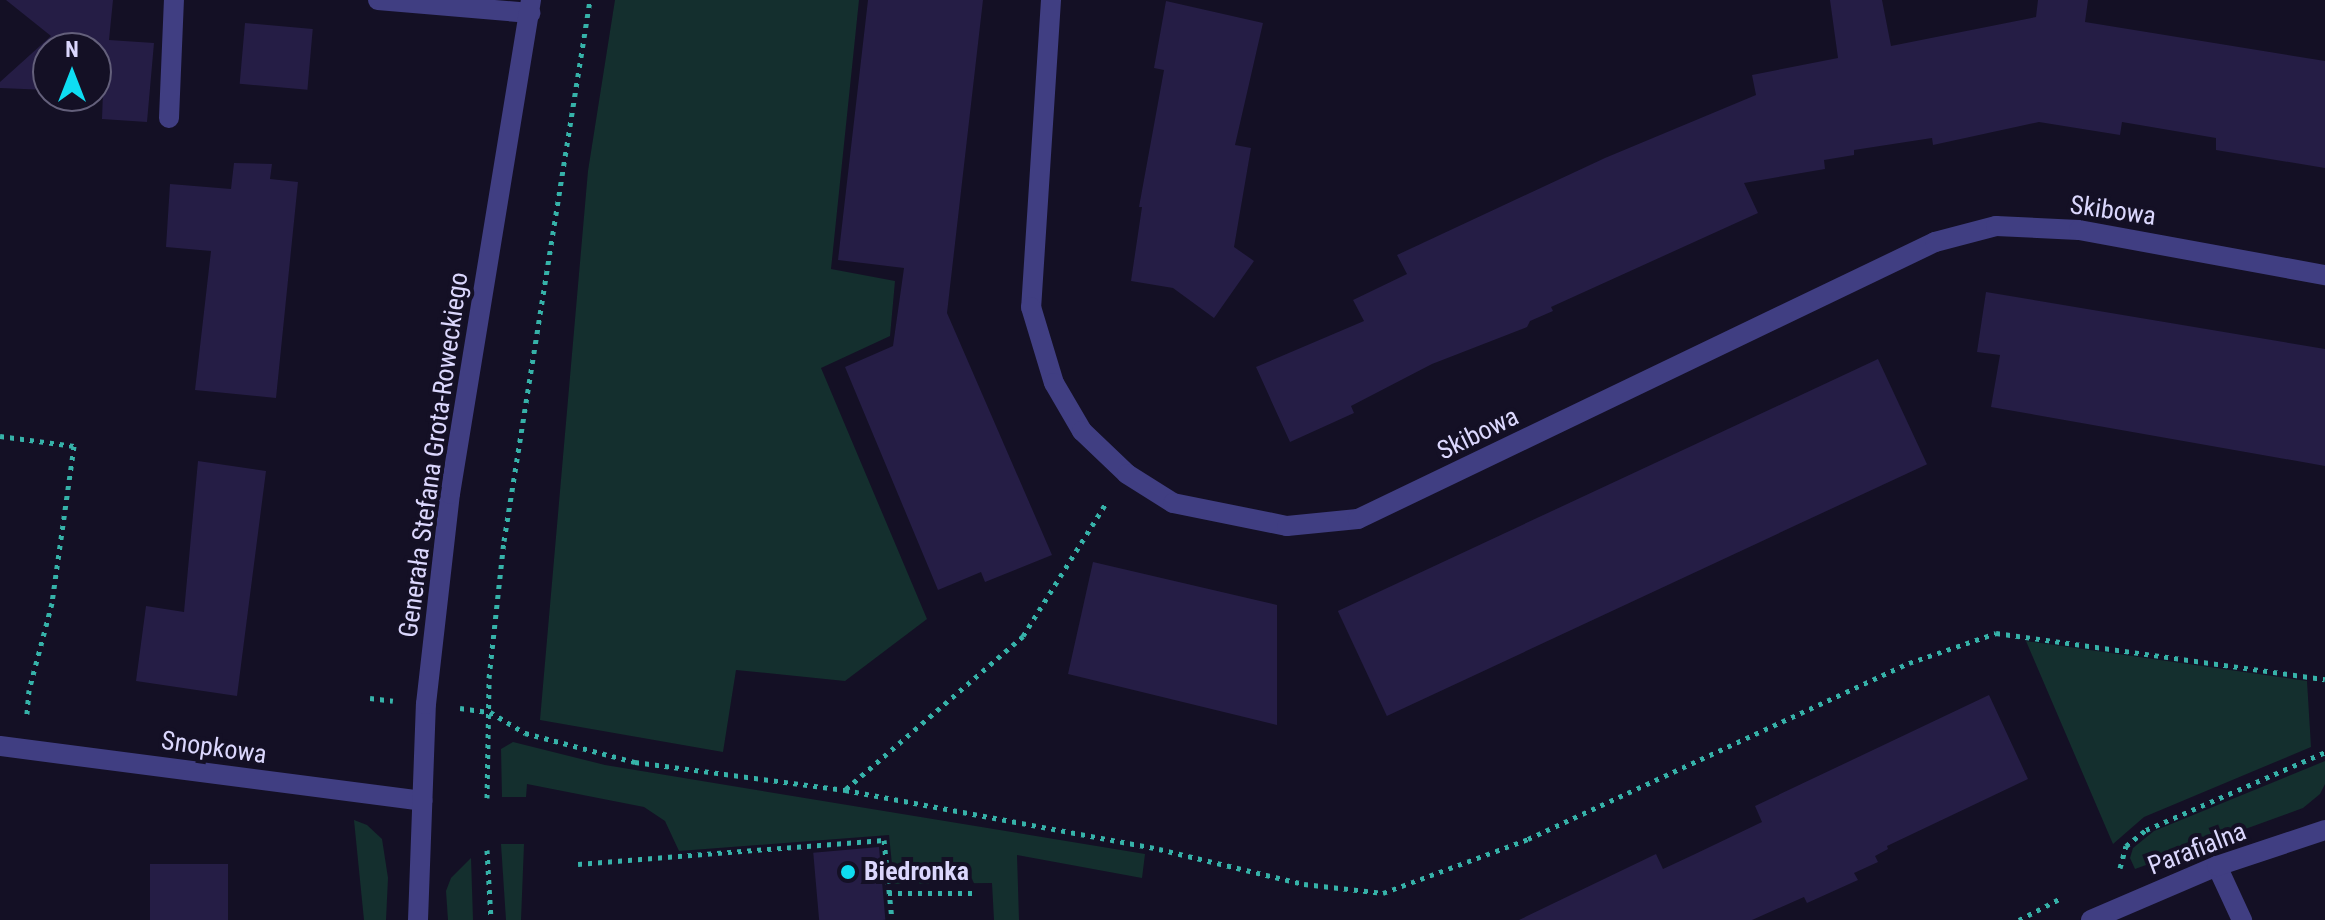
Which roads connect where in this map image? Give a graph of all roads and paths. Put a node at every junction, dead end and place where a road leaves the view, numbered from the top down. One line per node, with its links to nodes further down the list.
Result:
1 (174, 0): 6 (street)
2 (378, 0): 5 (street)
3 (590, 0): 14 (path)
4 (1051, 0): 7 (street, Skibowa)
5 (530, 6): 20 (street, Generała Stefana Grota-Roweckiego)
6 (169, 118)
7 (2325, 275)
8 (0, 436): 15 (path)
9 (1109, 498): 18 (path)
10 (2325, 679): 18 (path)
11 (370, 698): 12 (path)
12 (402, 702)
13 (453, 707): 14 (path)
14 (490, 712): 18 (path); 19 (path)
15 (26, 718)
16 (0, 746): 20 (street, Snopkowa)
17 (2325, 752): 25 (path)
18 (845, 790)
19 (487, 798)
20 (422, 801): 29 (street, Generała Stefana Grota-Roweckiego)
21 (2325, 830): 24 (street, Parafialna)
22 (487, 850): 30 (path)
23 (578, 864): 26 (path)
24 (2217, 866): 33 (street, Parafialna); 34 (street)
25 (2107, 874)
26 (888, 893): 27 (path); 31 (path)
27 (973, 893)
28 (2070, 894): 32 (path)
29 (418, 920)
30 (491, 920)
31 (892, 920)
32 (2019, 920)
33 (2091, 920)
34 (2242, 920)

